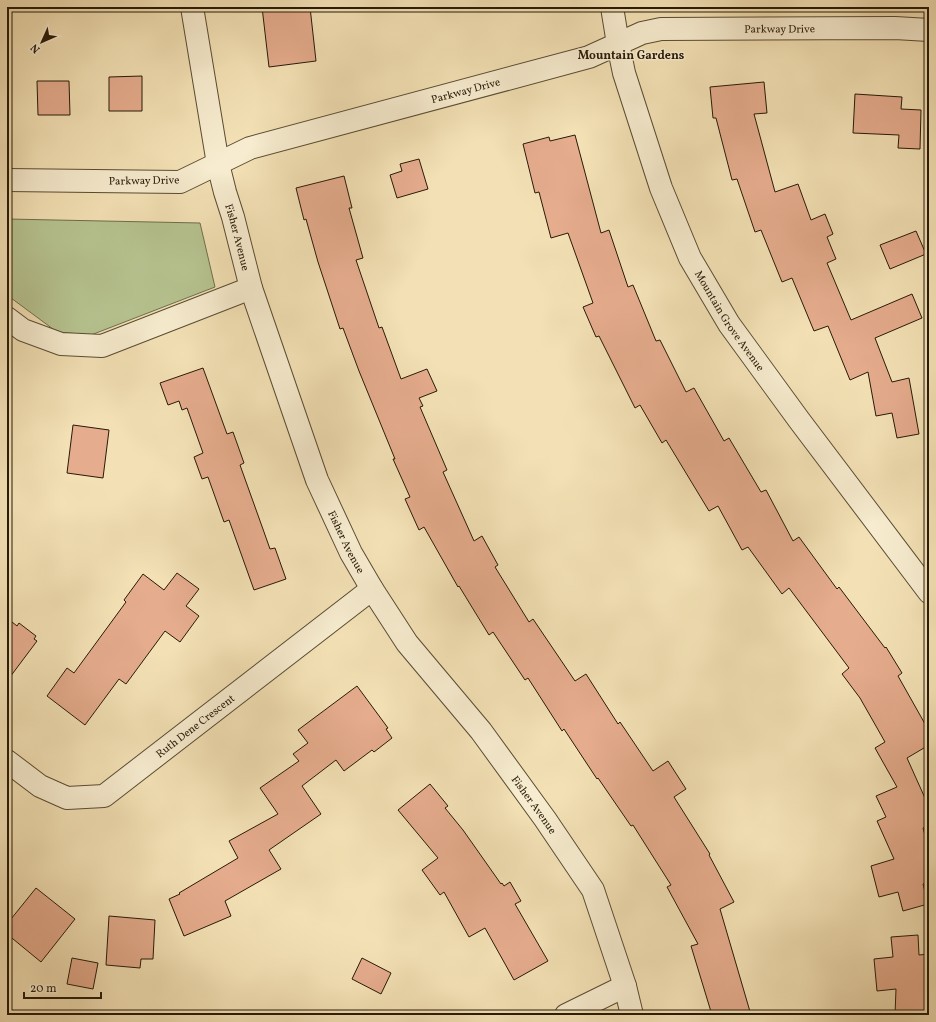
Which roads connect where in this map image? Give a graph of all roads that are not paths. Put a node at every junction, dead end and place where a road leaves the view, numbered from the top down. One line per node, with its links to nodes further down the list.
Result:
1 (192, 7): 5 (street, Fisher Avenue)
2 (612, 7): 4 (street, Mountain Grove Avenue)
3 (929, 30): 4 (street, Parkway Drive)
4 (618, 44): 5 (street, Parkway Drive); 10 (street, Mountain Grove Avenue)
5 (218, 164): 6 (street, Parkway Drive); 7 (street, Fisher Avenue)
6 (7, 180)
7 (251, 288): 8 (street); 9 (street, Fisher Avenue)
8 (7, 318)
9 (372, 588): 11 (street, Ruth Dene Crescent); 12 (street, Fisher Avenue)
10 (929, 592)
11 (7, 761)
12 (625, 986): 13 (street); 14 (street, Fisher Avenue)
13 (566, 1015)
14 (632, 1015)

